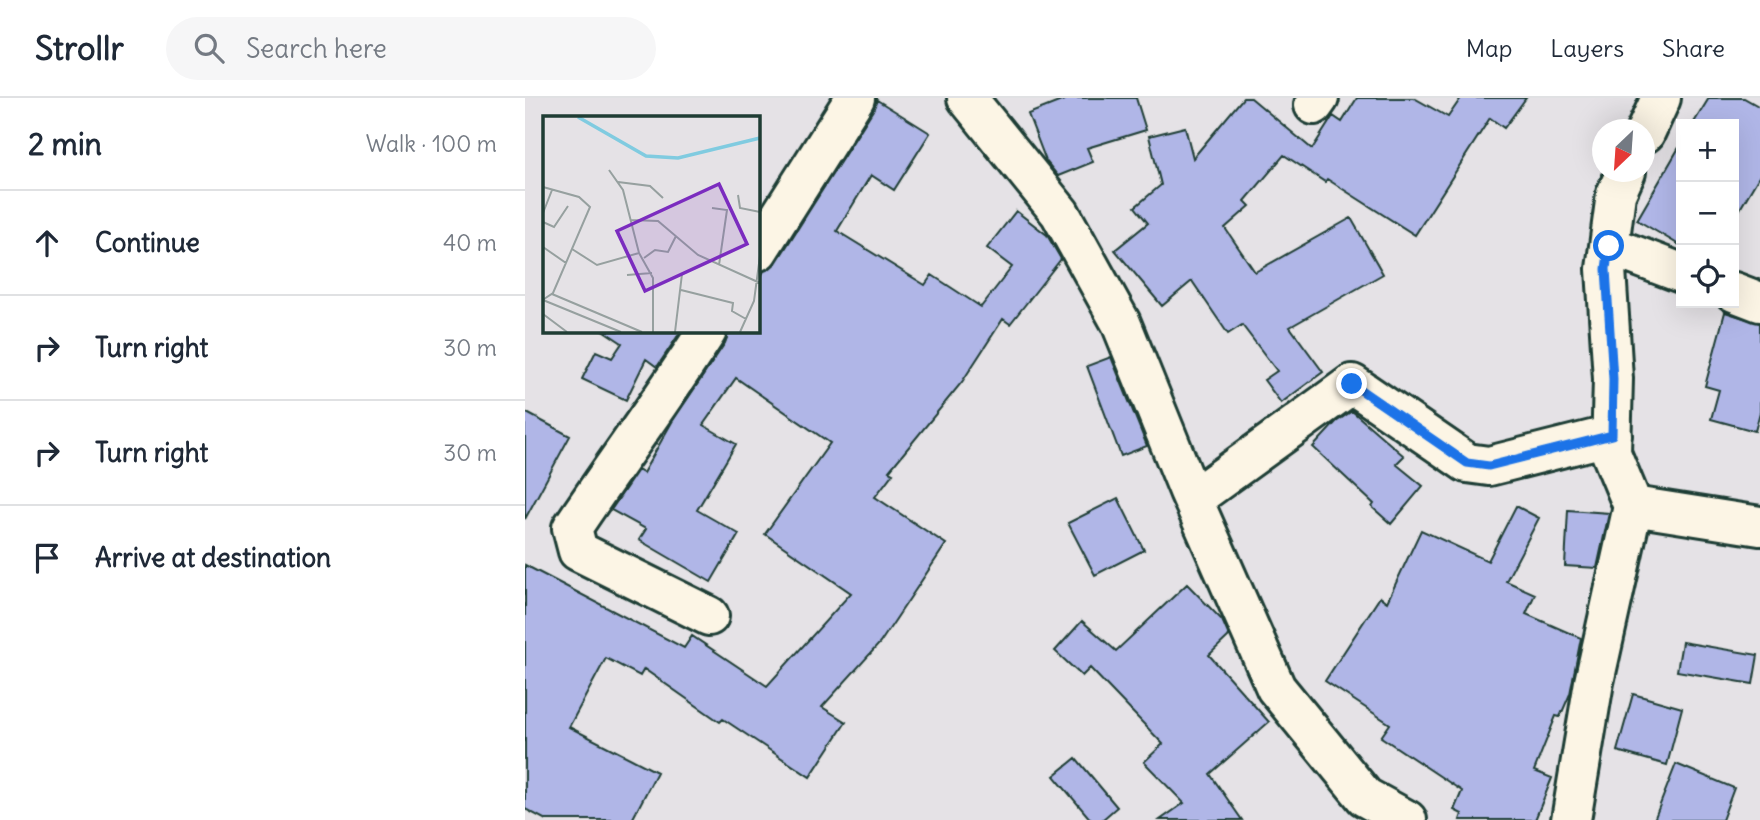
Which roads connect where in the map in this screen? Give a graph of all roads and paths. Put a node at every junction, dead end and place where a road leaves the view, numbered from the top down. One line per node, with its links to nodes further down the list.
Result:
1 (855, 98): 7 (street)
2 (967, 98): 13 (street)
3 (1661, 98): 4 (street)
4 (1651, 119)
5 (1621, 182): 6 (street)
6 (1609, 246): 8 (street); 12 (street)
7 (759, 249)
8 (1676, 270)
9 (1739, 294): 10 (street)
10 (1760, 302)
11 (706, 332): 16 (street)
12 (1612, 435): 13 (street); 14 (street)
13 (1193, 499): 17 (street)
14 (1633, 506): 15 (street); 18 (street)
15 (1760, 526)
16 (709, 616)
17 (1407, 820)
18 (1571, 820)

